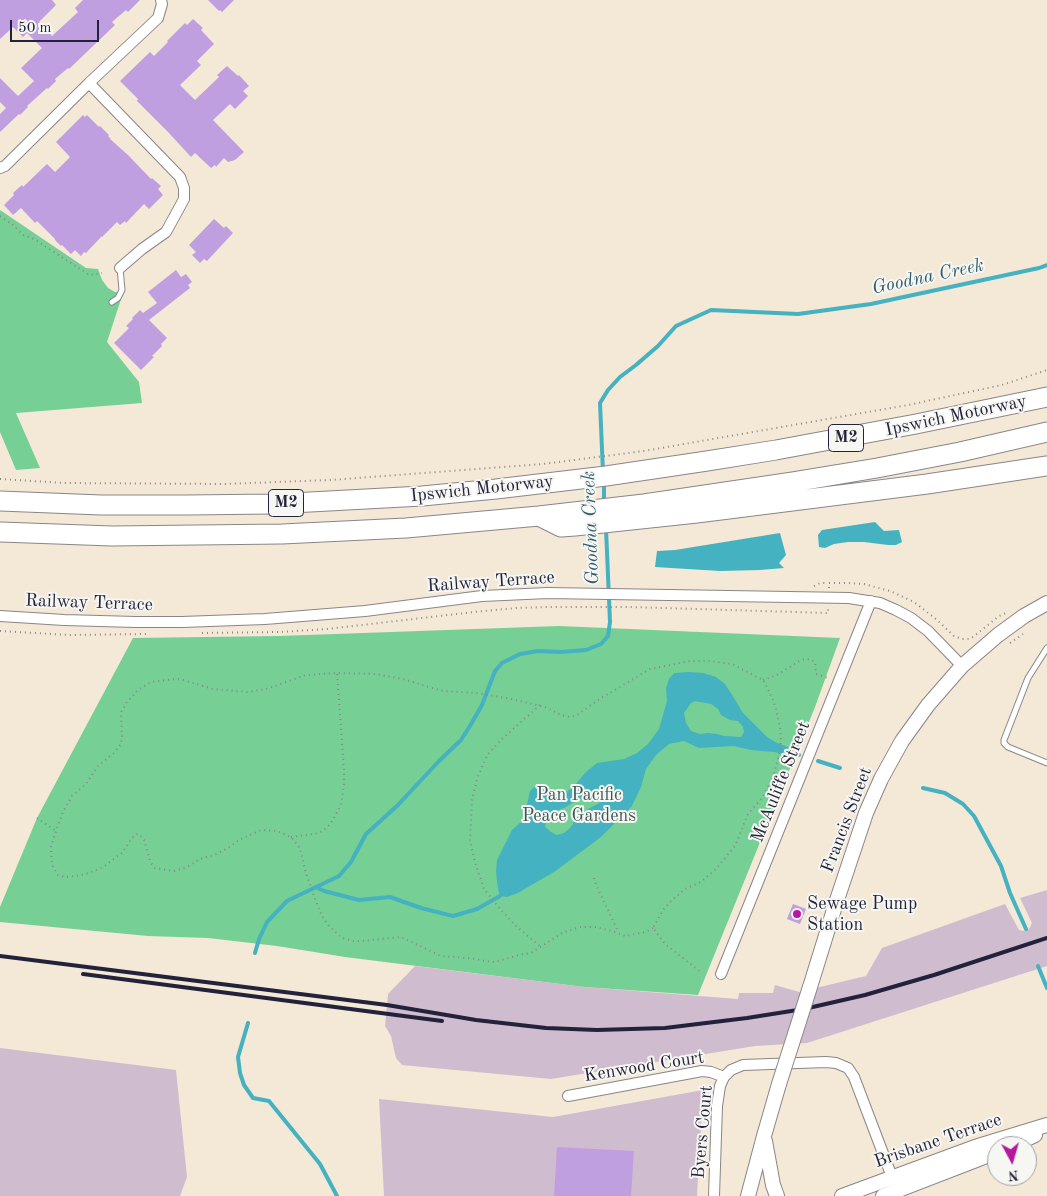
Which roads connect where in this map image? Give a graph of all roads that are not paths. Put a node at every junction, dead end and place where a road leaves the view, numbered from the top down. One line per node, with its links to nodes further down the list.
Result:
1 (161, 0): 2 (street)
2 (89, 83): 3 (street); 4 (street)
3 (0, 168)
4 (120, 268): 5 (lane)
5 (112, 302)
6 (1047, 397): 9 (highway, Ipswich Motorway / M2)
7 (1047, 432): 10 (highway, Ipswich Motorway / M2)
8 (1047, 466): 10 (highway)
9 (0, 501)
10 (644, 511): 11 (highway, Ipswich Motorway / M2)
11 (0, 532)
12 (872, 601): 14 (street, Railway Terrace); 16 (street, Railway Terrace); 18 (street, McAuliffe Street)
13 (1047, 602): 16 (main road, Francis Street)
14 (0, 616)
15 (1047, 648): 17 (lane)
16 (962, 666): 23 (main road, Francis Street, bridge)
17 (1047, 763)
18 (721, 974)
19 (724, 1077): 20 (street, Kenwood Court); 26 (street, Byers Court); 27 (street, Byers Court)
20 (568, 1096)
21 (1047, 1124): 26 (main road, Brisbane Terrace)
22 (1047, 1130): 24 (main road, Brisbane Terrace)
23 (764, 1136): 28 (main road, Francis Street); 29 (main road)
24 (1034, 1136)
25 (987, 1156): 31 (main road, Brisbane Terrace)
26 (892, 1177): 30 (main road, Brisbane Terrace)
27 (714, 1196)
28 (748, 1196)
29 (777, 1196)
30 (842, 1196)
31 (883, 1196)

